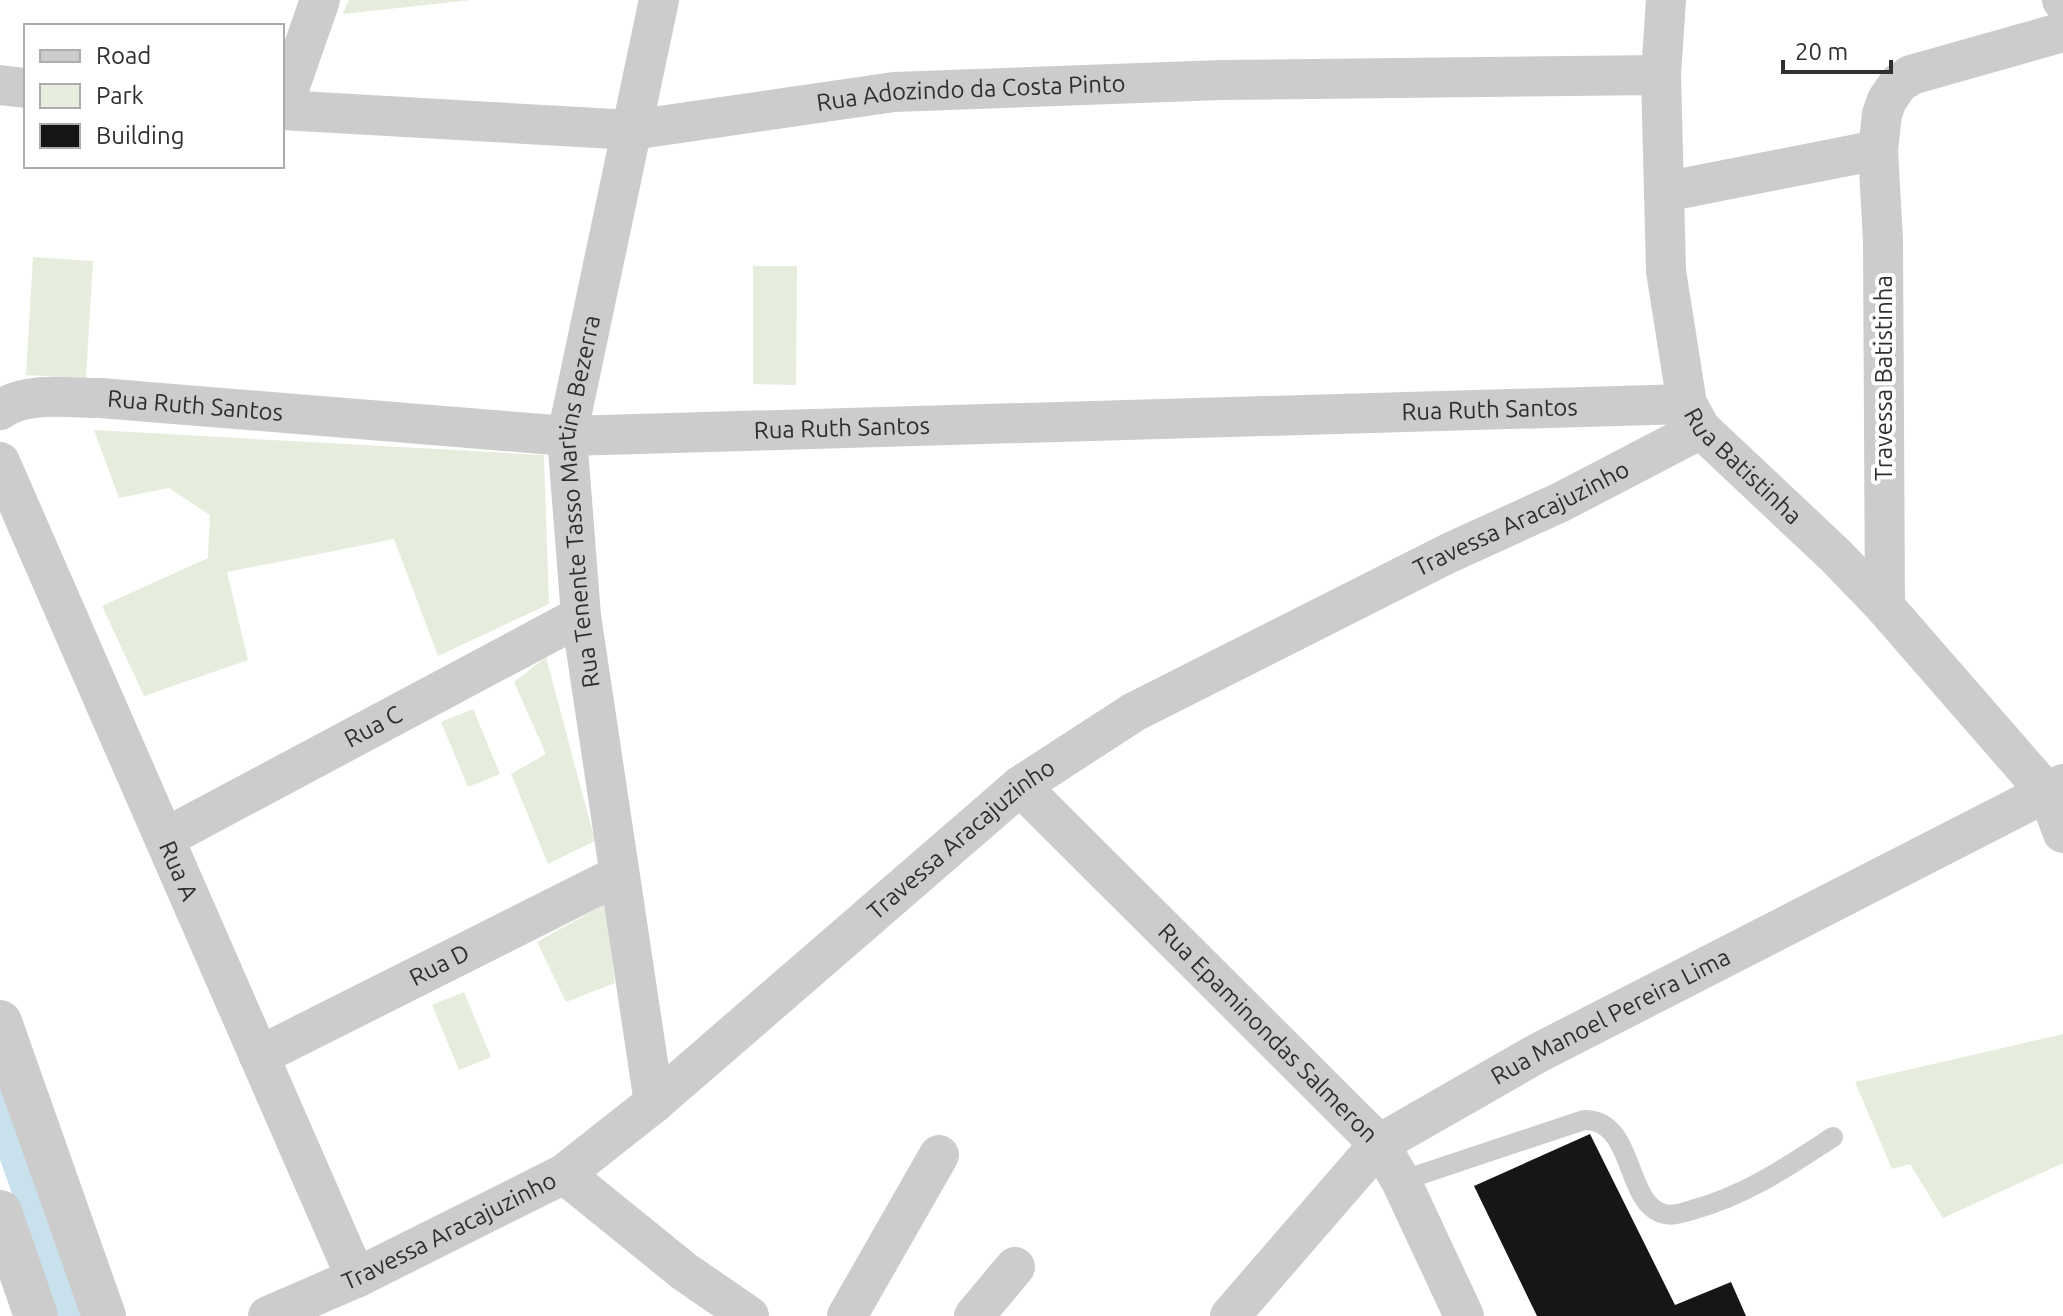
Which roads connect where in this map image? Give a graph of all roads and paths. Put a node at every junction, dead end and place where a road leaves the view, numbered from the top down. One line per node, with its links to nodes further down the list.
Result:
1 (320, 0): 8 (street)
2 (659, 0): 10 (street, Rua Tenente Tasso Martins Bezerra)
3 (1666, 0): 5 (street, Rua Batistinha)
4 (2063, 32): 11 (street, Travessa Batistinha)
5 (1661, 75): 10 (street, Rua Adozindo da Costa Pinto); 12 (street, Rua Batistinha)
6 (0, 85): 7 (street)
7 (24, 88)
8 (284, 103)
9 (284, 109): 10 (street, Rua Adozindo da Costa Pinto)
10 (632, 130): 15 (street, Rua Tenente Tasso Martins Bezerra)
11 (1878, 150): 12 (street); 17 (street, Travessa Batistinha)
12 (1664, 192): 14 (street, Rua Batistinha)
13 (0, 410): 15 (street, Rua Ruth Santos)
14 (1694, 417): 15 (street, Rua Ruth Santos); 17 (street, Rua Batistinha); 19 (street, Travessa Aracajuzinho)
15 (567, 436): 18 (street, Rua Tenente Tasso Martins Bezerra)
16 (0, 462): 22 (street, Rua A)
17 (1885, 607): 20 (street, Rua Batistinha)
18 (581, 616): 22 (street, Rua C); 23 (street, Rua Tenente Tasso Martins Bezerra)
19 (1020, 786): 26 (street, Travessa Aracajuzinho); 28 (street, Rua Epaminondas Salmeron)
20 (2055, 789): 21 (street, Rua Batistinha); 28 (street, Rua Manoel Pereira Lima)
21 (2063, 833)
22 (165, 838): 25 (street, Rua A)
23 (619, 875): 25 (street, Rua D); 26 (street, Rua Tenente Tasso Martins Bezerra)
24 (0, 1022): 36 (street)
25 (259, 1056): 34 (street, Rua A)
26 (654, 1103): 30 (street, Travessa Aracajuzinho)
27 (1833, 1137): 31 (lane)
28 (1379, 1144): 31 (street, Rua Epaminondas Salmeron); 41 (street, Rua Manoel Pereira Lima)
29 (939, 1155): 39 (street)
30 (564, 1174): 34 (street, Travessa Aracajuzinho); 38 (street)
31 (1401, 1181): 42 (street, Rua Epaminondas Salmeron)
32 (0, 1212): 35 (street)
33 (1015, 1267): 40 (street)
34 (356, 1278): 37 (street, Travessa Aracajuzinho)
35 (36, 1316)
36 (104, 1316)
37 (268, 1316)
38 (749, 1316)
39 (847, 1316)
40 (974, 1316)
41 (1230, 1316)
42 (1464, 1316)

